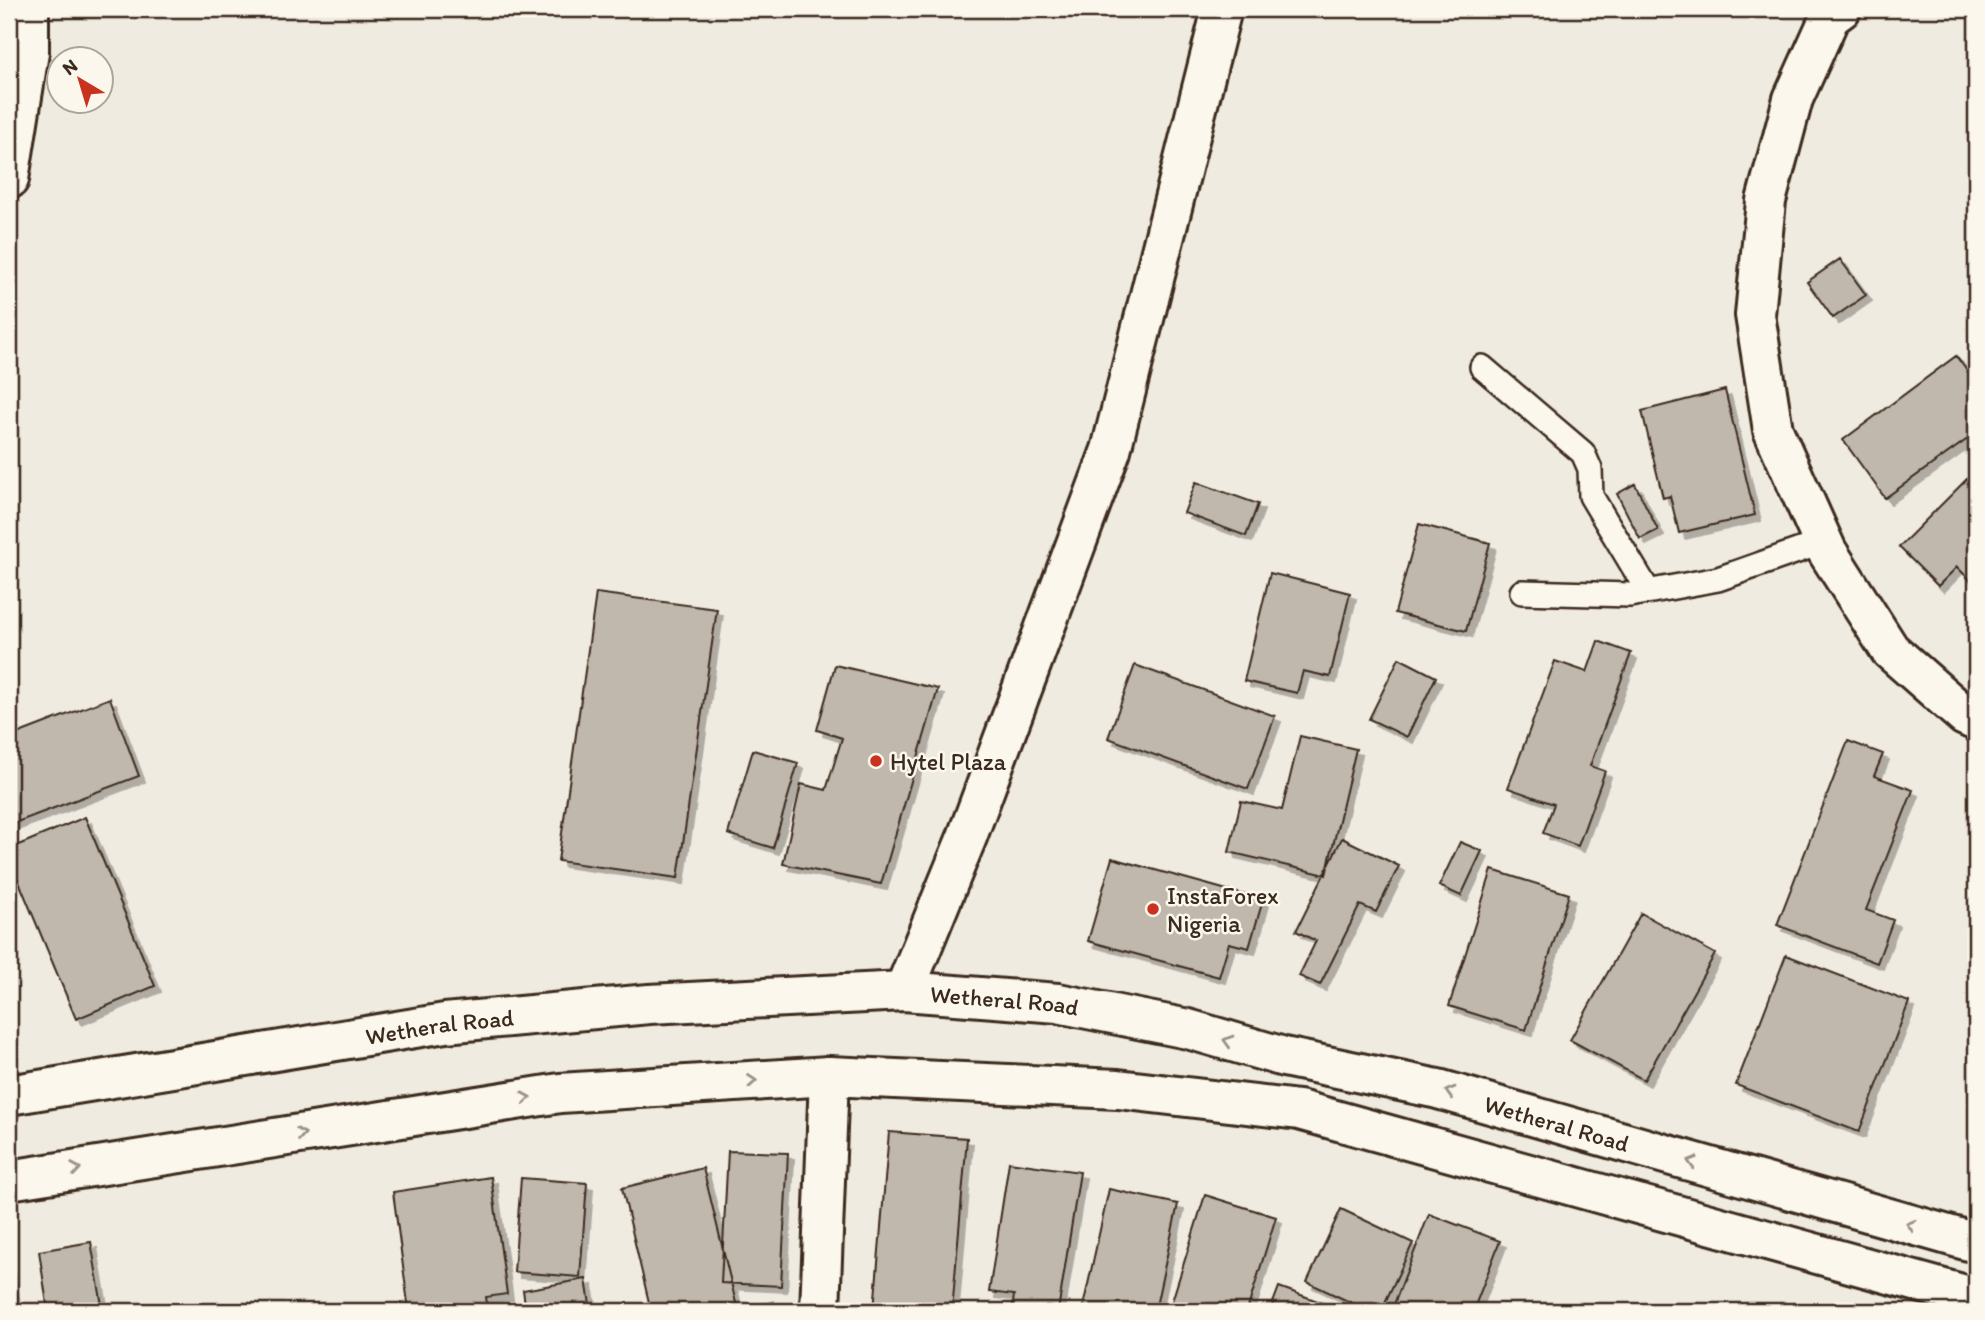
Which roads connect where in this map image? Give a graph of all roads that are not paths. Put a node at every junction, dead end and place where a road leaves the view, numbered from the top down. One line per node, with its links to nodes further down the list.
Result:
1 (29, 9): 4 (main road)
2 (1222, 9): 10 (main road)
3 (1829, 12): 6 (main road)
4 (9, 179)
5 (1482, 367): 8 (lane)
6 (1823, 542): 8 (lane); 9 (main road)
7 (1522, 592): 8 (lane)
8 (1647, 592)
9 (1976, 721)
10 (904, 990): 12 (main road, Wetheral Road); 14 (main road, Wetheral Road, one-way to 10)
11 (829, 1076): 13 (main road, one-way to 11); 15 (main road); 16 (main road)
12 (9, 1095)
13 (9, 1180)
14 (1976, 1243)
15 (1976, 1298)
16 (820, 1311)

